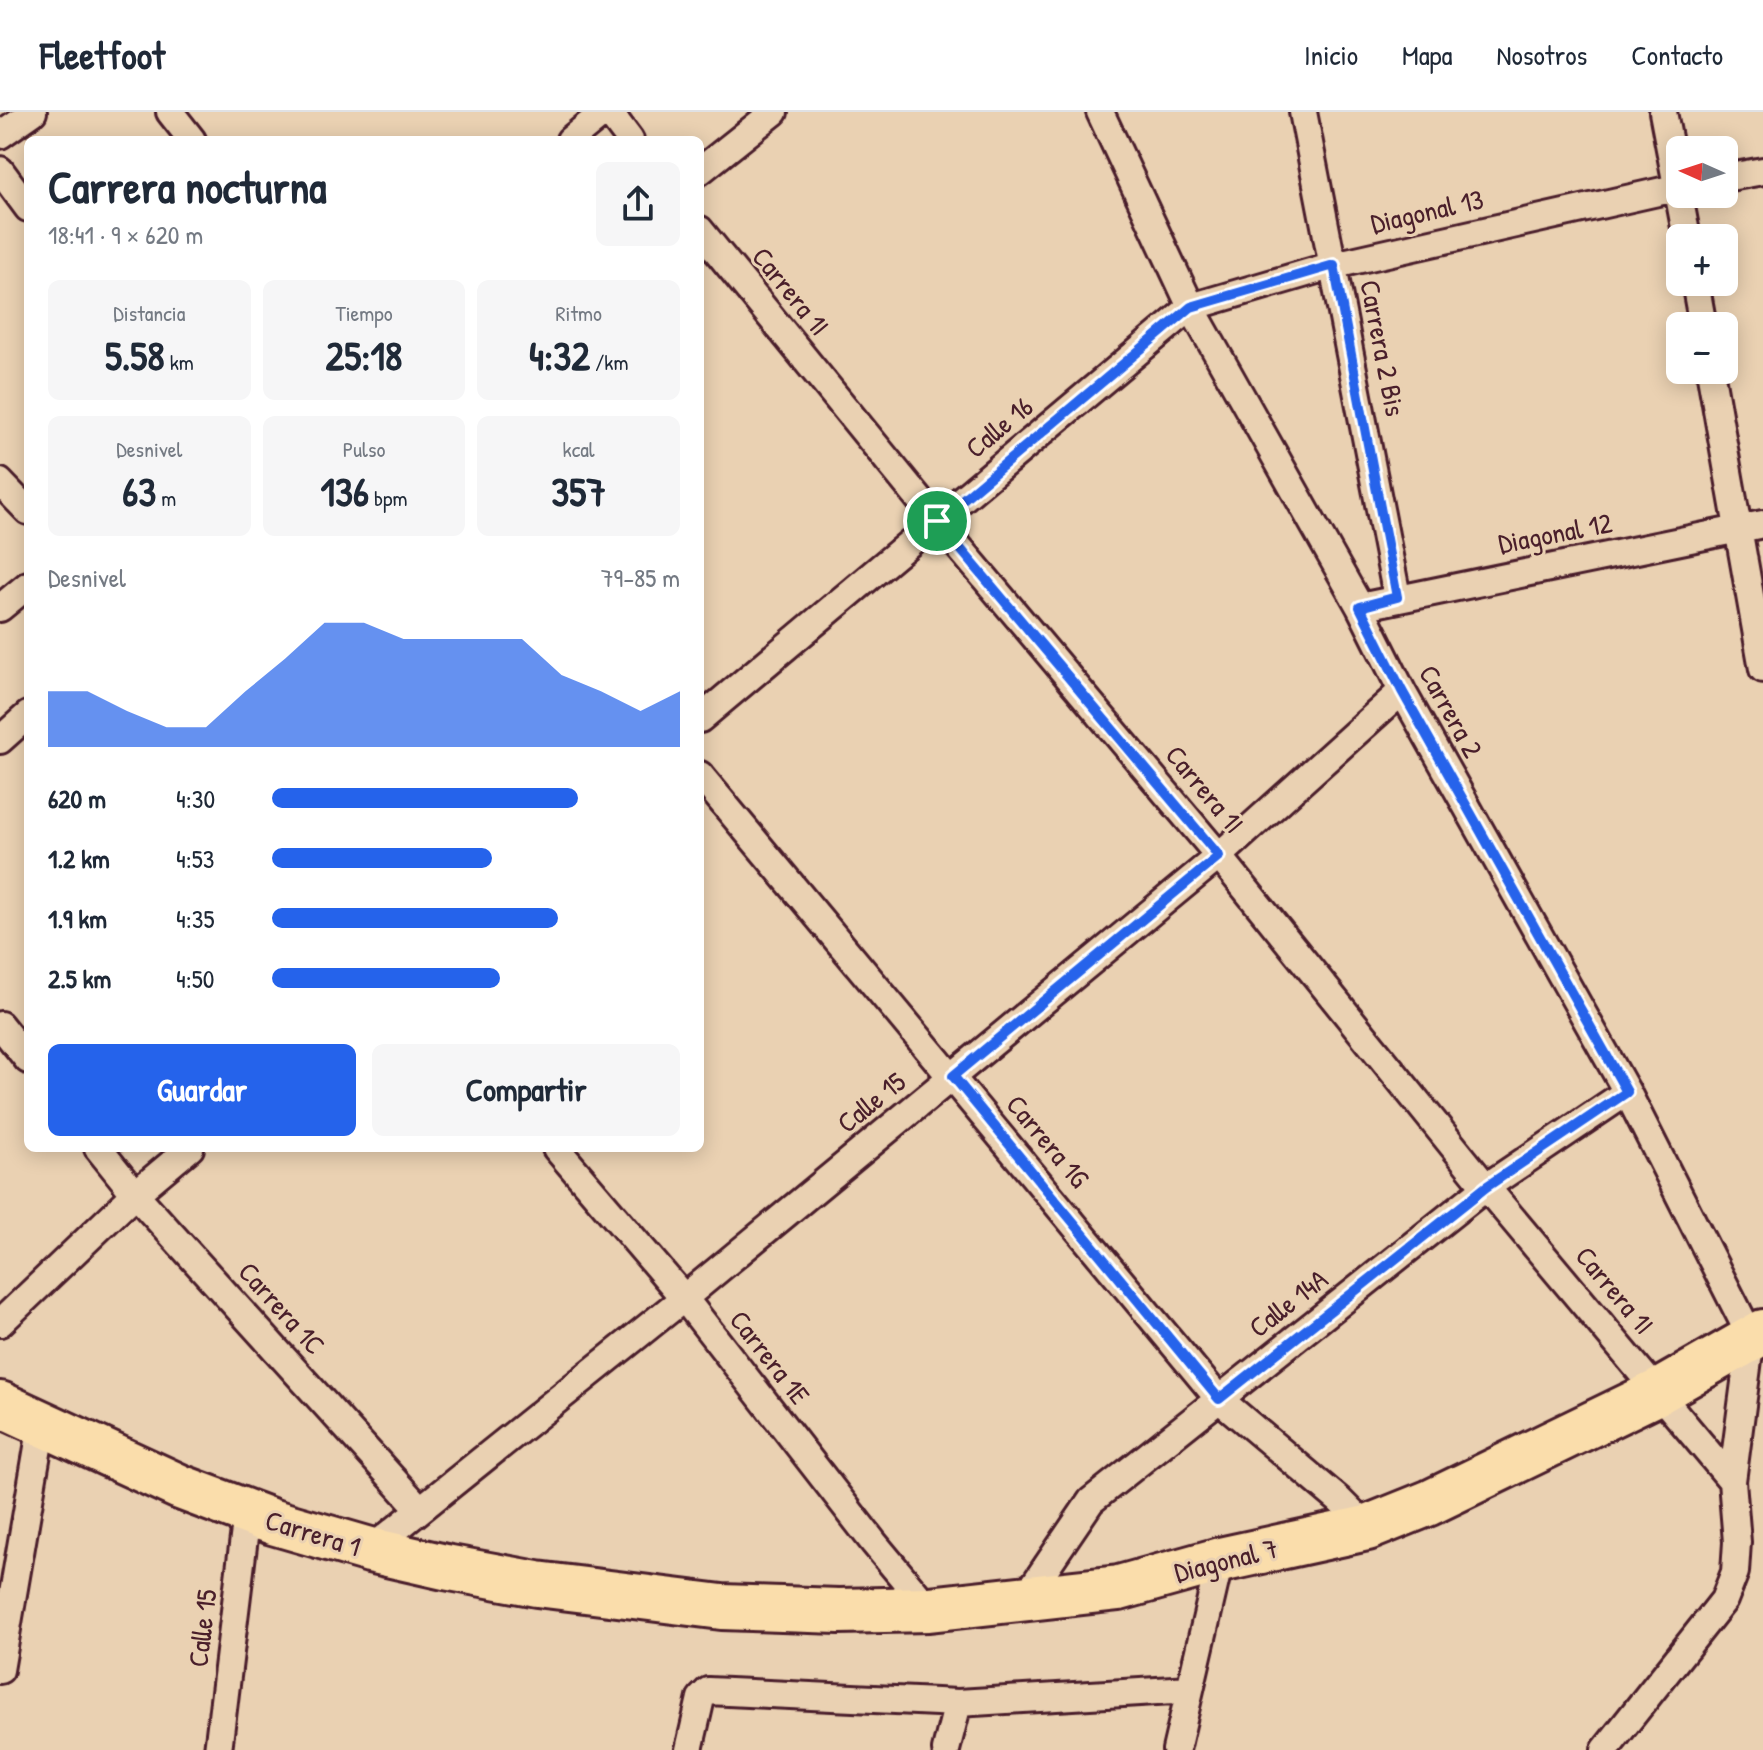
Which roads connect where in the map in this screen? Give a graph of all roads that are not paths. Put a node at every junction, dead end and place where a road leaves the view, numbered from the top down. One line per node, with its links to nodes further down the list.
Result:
1 (33, 112): 8 (street)
2 (170, 112): 9 (street)
3 (607, 112): 10 (street); 11 (street)
4 (774, 112): 13 (street)
5 (1100, 112): 21 (street, Carrera 2)
6 (1303, 112): 20 (street, Carrera 2 Bis)
7 (1663, 112): 12 (street)
8 (0, 135)
9 (189, 136)
10 (575, 136)
11 (627, 136)
12 (1668, 136)
13 (704, 168)
14 (0, 170): 18 (street)
15 (1763, 171): 16 (street)
16 (1738, 175)
17 (1666, 190): 20 (street, Diagonal 13)
18 (24, 203)
19 (704, 235): 25 (street, Carrera 1I)
20 (1334, 265): 21 (street, Diagonal 13); 28 (street, Carrera 2 Bis)
21 (1191, 307): 25 (street, Calle 16); 29 (street, Carrera 2)
22 (1714, 384): 26 (street)
23 (0, 482): 24 (street)
24 (24, 507)
25 (937, 521): 33 (street, Calle 16); 37 (street, Carrera 1I)
26 (1750, 526): 28 (street, Diagonal 12); 31 (street)
27 (24, 588): 30 (street)
28 (1397, 597): 29 (street, Diagonal 12)
29 (1360, 607): 32 (street, Carrera 2)
30 (0, 608)
31 (1763, 669)
32 (1402, 691): 37 (street, Calle 15); 41 (street, Carrera 2)
33 (704, 716)
34 (24, 719): 35 (street)
35 (0, 740)
36 (704, 780): 40 (street, Carrera 1G)
37 (1219, 856): 40 (street, Calle 15); 45 (street, Carrera 1I)
38 (0, 1025): 39 (street)
39 (24, 1055)
40 (953, 1076): 47 (street, Calle 15); 51 (street, Carrera 1G)
41 (1627, 1092): 45 (street, Calle 14A); 49 (street, Carrera 2)
42 (101, 1152): 46 (street, Carrera 1C)
43 (185, 1152): 46 (street)
44 (559, 1152): 47 (street, Carrera 1E)
45 (1486, 1187): 50 (street, Carrera 1I); 51 (street, Calle 14A)
46 (135, 1194): 48 (street); 55 (street, Carrera 1C)
47 (684, 1298): 55 (street, Calle 15); 62 (street, Carrera 1E)
48 (0, 1323)
49 (1757, 1335): 50 (highway, Diagonal 7); 54 (street)
50 (1658, 1392): 54 (street); 57 (highway, Diagonal 7)
51 (1219, 1399): 57 (street, Carrera 1G); 61 (street, Calle 14A)
52 (0, 1404): 53 (highway, Carrera 1)
53 (42, 1424): 56 (highway, Carrera 1); 63 (street)
54 (1732, 1481): 70 (street)
55 (420, 1509): 58 (street, Calle 15)
56 (247, 1513): 58 (highway, Carrera 1); 66 (street, Calle 15)
57 (1367, 1528): 59 (highway, Diagonal 7)
58 (370, 1550): 60 (highway, Carrera 1)
59 (1220, 1560): 61 (highway, Diagonal 7); 64 (street)
60 (645, 1599): 62 (highway, Diagonal 7)
61 (1023, 1601): 62 (highway, Diagonal 7)
62 (929, 1609)
63 (0, 1670)
64 (1190, 1689): 65 (street); 69 (street)
65 (958, 1703): 67 (street); 68 (street)
66 (218, 1750)
67 (689, 1750)
68 (946, 1750)
69 (1176, 1750)
70 (1605, 1750)

